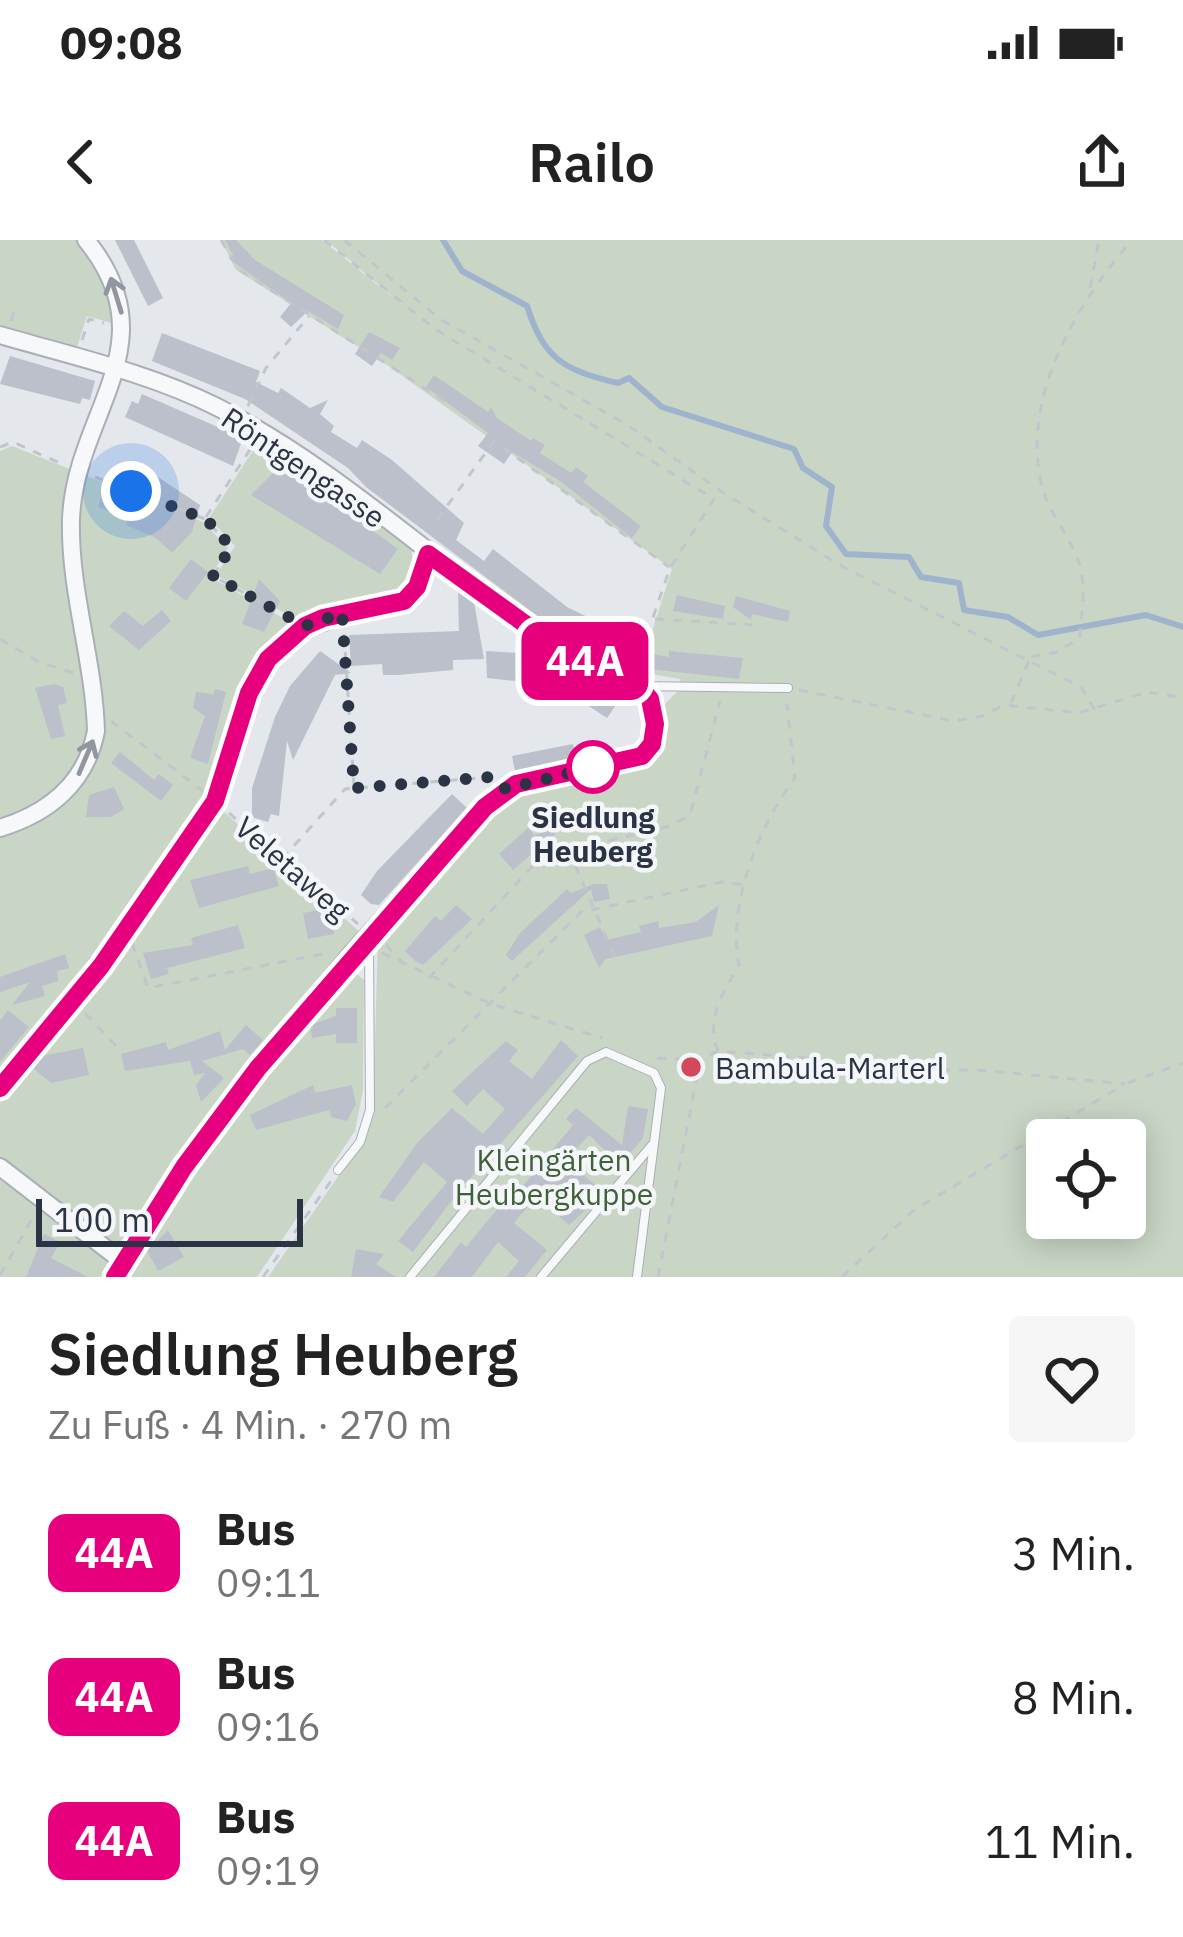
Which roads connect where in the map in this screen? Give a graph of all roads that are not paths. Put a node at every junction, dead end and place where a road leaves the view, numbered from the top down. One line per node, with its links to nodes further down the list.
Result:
1 (86, 240): 3 (street, one-way to 1)
2 (4, 332): 3 (street, Röntgengasse)
3 (116, 370): 4 (street, Röntgengasse); 7 (street, one-way to 3)
4 (428, 554): 5 (street, Röntgengasse); 9 (street)
5 (635, 683): 6 (lane, Röntgengasse); 8 (street)
6 (788, 688)
7 (0, 828)
8 (376, 938): 12 (lane); 13 (street)
9 (0, 1088)
10 (655, 1142): 14 (lane); 15 (lane); 16 (lane)
11 (0, 1167): 13 (street)
12 (338, 1170)
13 (118, 1269)
14 (410, 1277)
15 (541, 1277)
16 (637, 1277)

